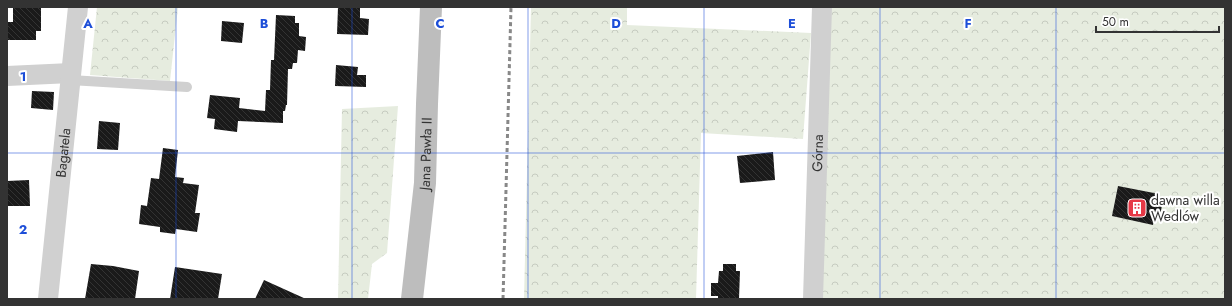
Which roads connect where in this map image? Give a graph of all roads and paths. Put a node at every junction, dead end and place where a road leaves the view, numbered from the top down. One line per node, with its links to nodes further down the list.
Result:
1 (78, 7): 5 (street, Bagatela)
2 (431, 7): 8 (main road, Jana Pawła II)
3 (822, 7): 9 (street, Górna)
4 (7, 76): 5 (street)
5 (70, 77): 6 (lane); 7 (street, Bagatela)
6 (187, 86)
7 (48, 299)
8 (412, 299)
9 (813, 299)

